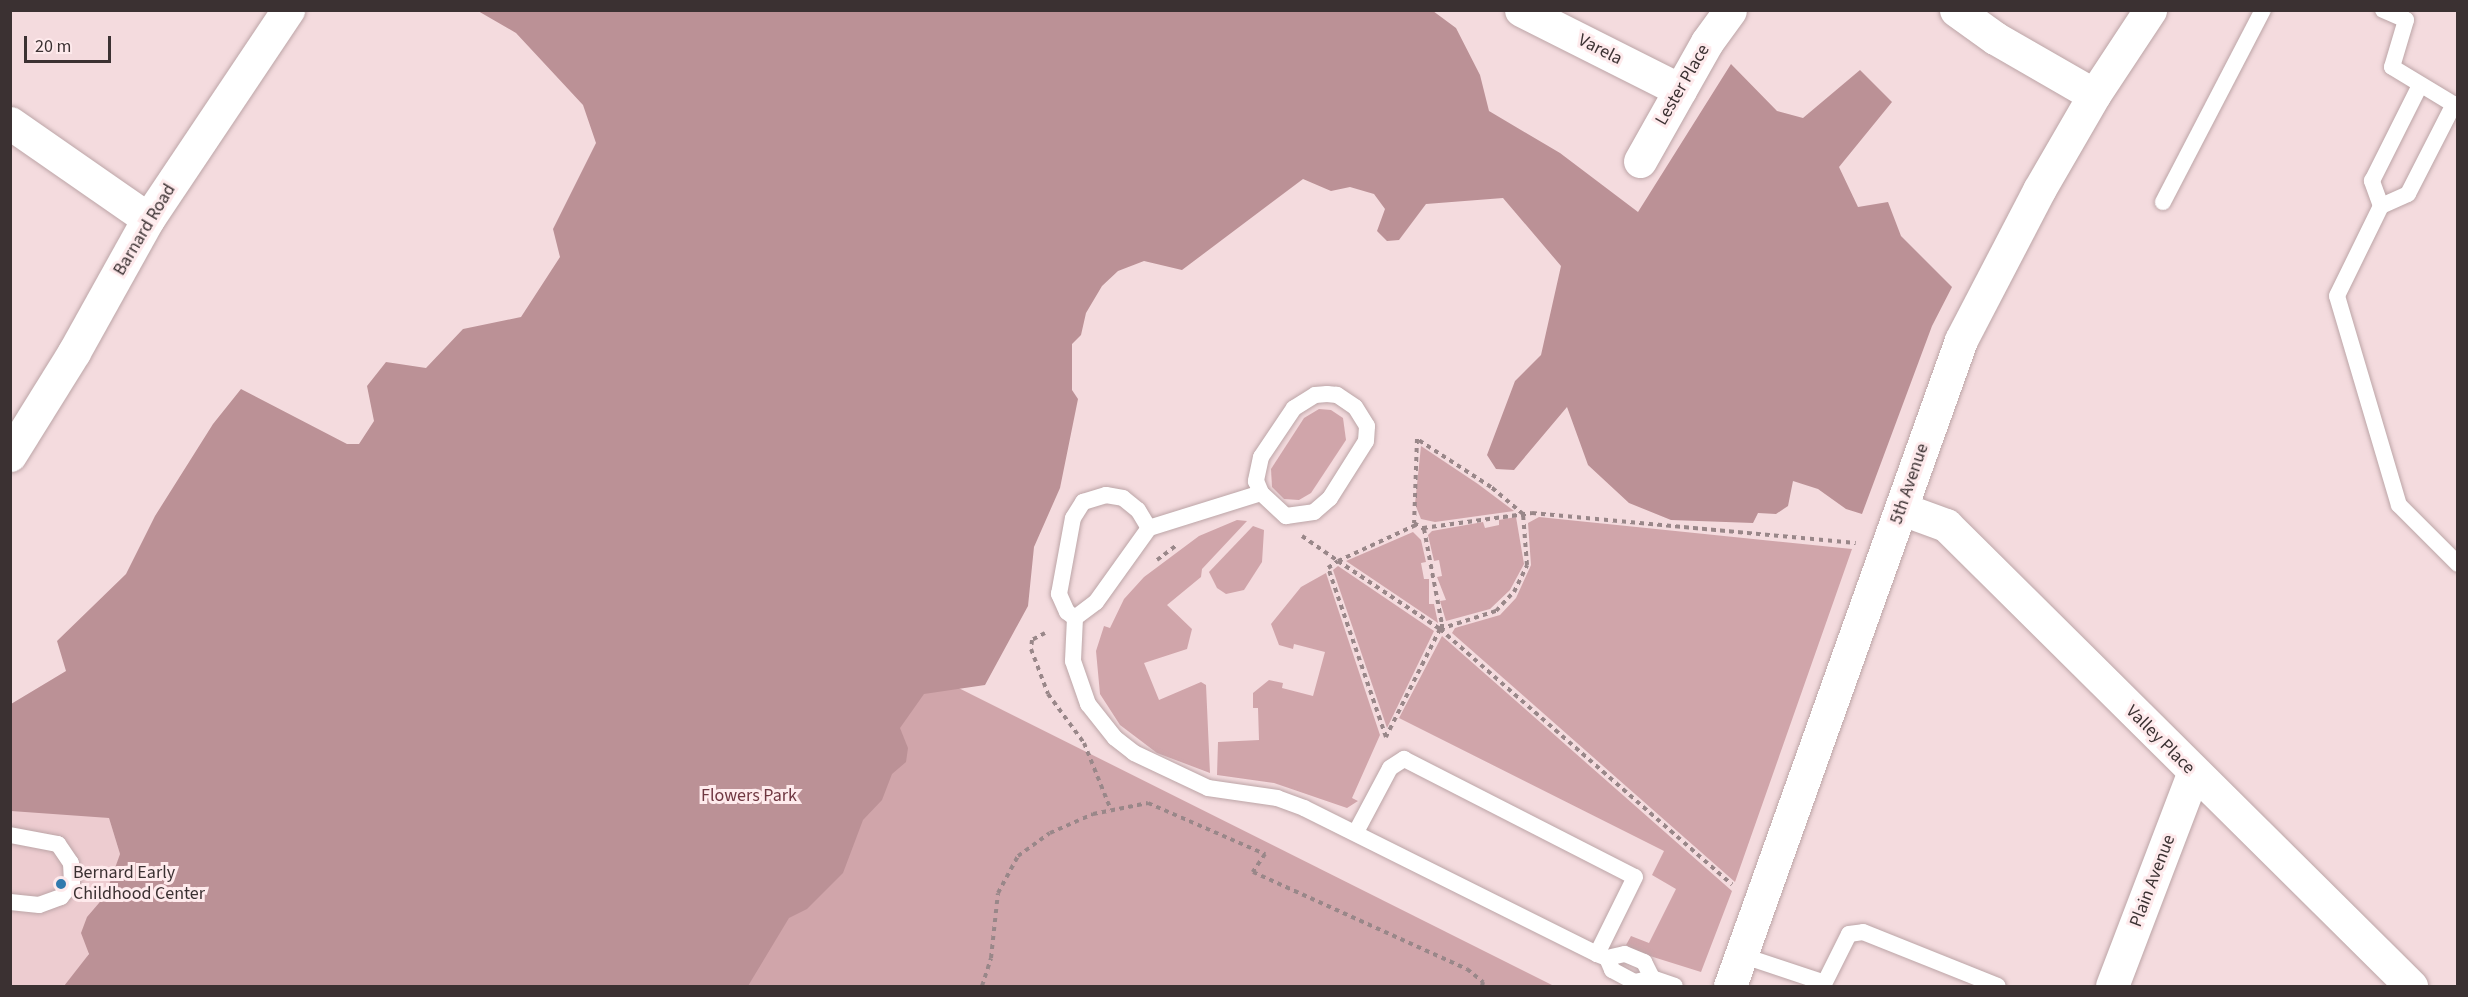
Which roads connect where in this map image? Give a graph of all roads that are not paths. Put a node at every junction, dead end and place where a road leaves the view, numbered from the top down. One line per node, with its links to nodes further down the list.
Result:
1 (288, 10): 16 (street, Barnard Road)
2 (1521, 10): 9 (street, Varela)
3 (1730, 10): 9 (street, Lester Place)
4 (1956, 10): 10 (street)
5 (2150, 10): 10 (street, 5th Avenue)
6 (2263, 10): 14 (lane)
7 (2383, 10): 8 (lane)
8 (2420, 85): 11 (lane); 15 (lane)
9 (1680, 90): 13 (street, Lester Place)
10 (2094, 95): 19 (street, 5th Avenue)
11 (2456, 106): 15 (lane)
12 (10, 123): 16 (street)
13 (1640, 161)
14 (2163, 202)
15 (2381, 206): 21 (lane)
16 (148, 219): 17 (street, Barnard Road)
17 (10, 454)
18 (1261, 493): 18 (lane); 20 (lane)
19 (1902, 509): 23 (street, Valley Place); 27 (street, 5th Avenue)
20 (1149, 528): 22 (lane); 22 (lane)
21 (2457, 564)
22 (1075, 618): 24 (lane)
23 (2193, 774): 33 (street, Plain Avenue); 34 (street, Valley Place)
24 (1356, 832): 28 (lane); 28 (lane)
25 (10, 835): 26 (lane)
26 (10, 902)
27 (1741, 955): 29 (lane); 31 (street, 5th Avenue)
28 (1602, 956): 30 (lane)
29 (1823, 984): 32 (lane)
30 (1675, 987)
31 (1730, 987)
32 (1998, 987)
33 (2112, 987)
34 (2410, 987)

